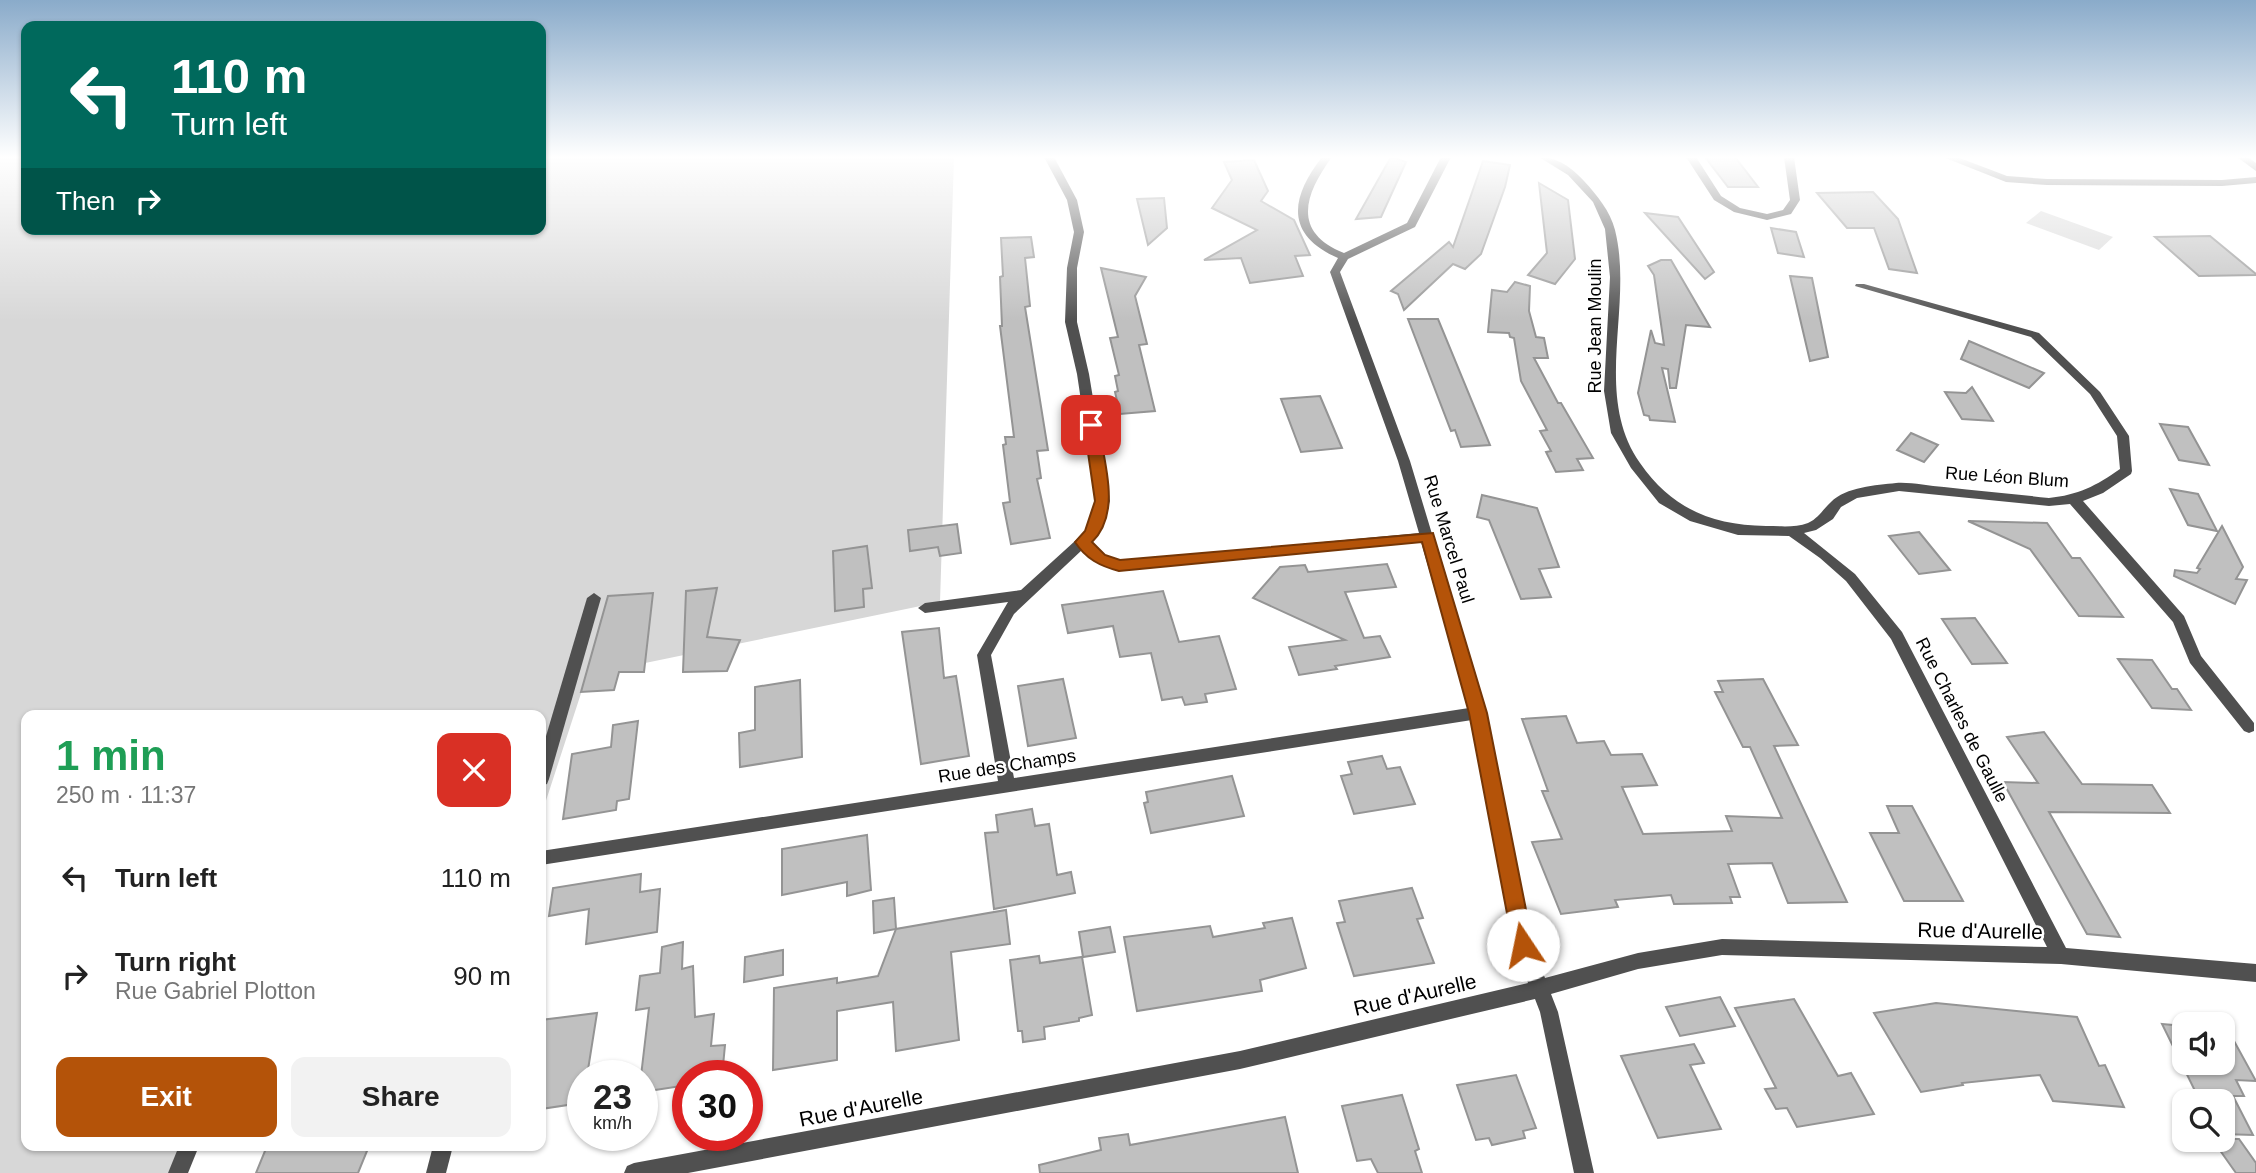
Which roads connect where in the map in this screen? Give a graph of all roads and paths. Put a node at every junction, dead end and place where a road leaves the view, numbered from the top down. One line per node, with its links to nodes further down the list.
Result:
1 (1075, 212): 12 (street)
2 (1302, 212): 7 (street)
3 (1418, 212): 7 (street)
4 (1602, 212): 10 (street, Rue Jean Moulin)
5 (1745, 212): 6 (street)
6 (1787, 212)
7 (1344, 257): 11 (street, Rue Marcel Paul)
8 (1860, 286): 9 (street, Rue Léon Blum)
9 (2074, 500): 10 (street, Rue Léon Blum); 17 (street)
10 (1792, 531): 21 (street, Rue Charles de Gaulle)
11 (1428, 537): 12 (street); 16 (street, Rue Marcel Paul)
12 (1083, 542): 13 (street)
13 (1025, 595): 15 (street); 19 (street)
14 (594, 598): 18 (street)
15 (925, 608)
16 (1478, 713): 19 (street, Rue des Champs); 23 (street, Rue Marcel Paul)
17 (2249, 727)
18 (546, 762)
19 (1007, 786): 20 (street, Rue des Champs)
20 (546, 857)
21 (2061, 956): 22 (street, Rue d'Aurelle); 23 (street, Rue d'Aurelle)
22 (2256, 973)
23 (1538, 989): 28 (street, Rue d'Aurelle); 29 (street, Rue Marcel Paul)
24 (187, 1151): 26 (street)
25 (442, 1151): 27 (street)
26 (178, 1173)
27 (436, 1173)
28 (634, 1173)
29 (1584, 1173)

